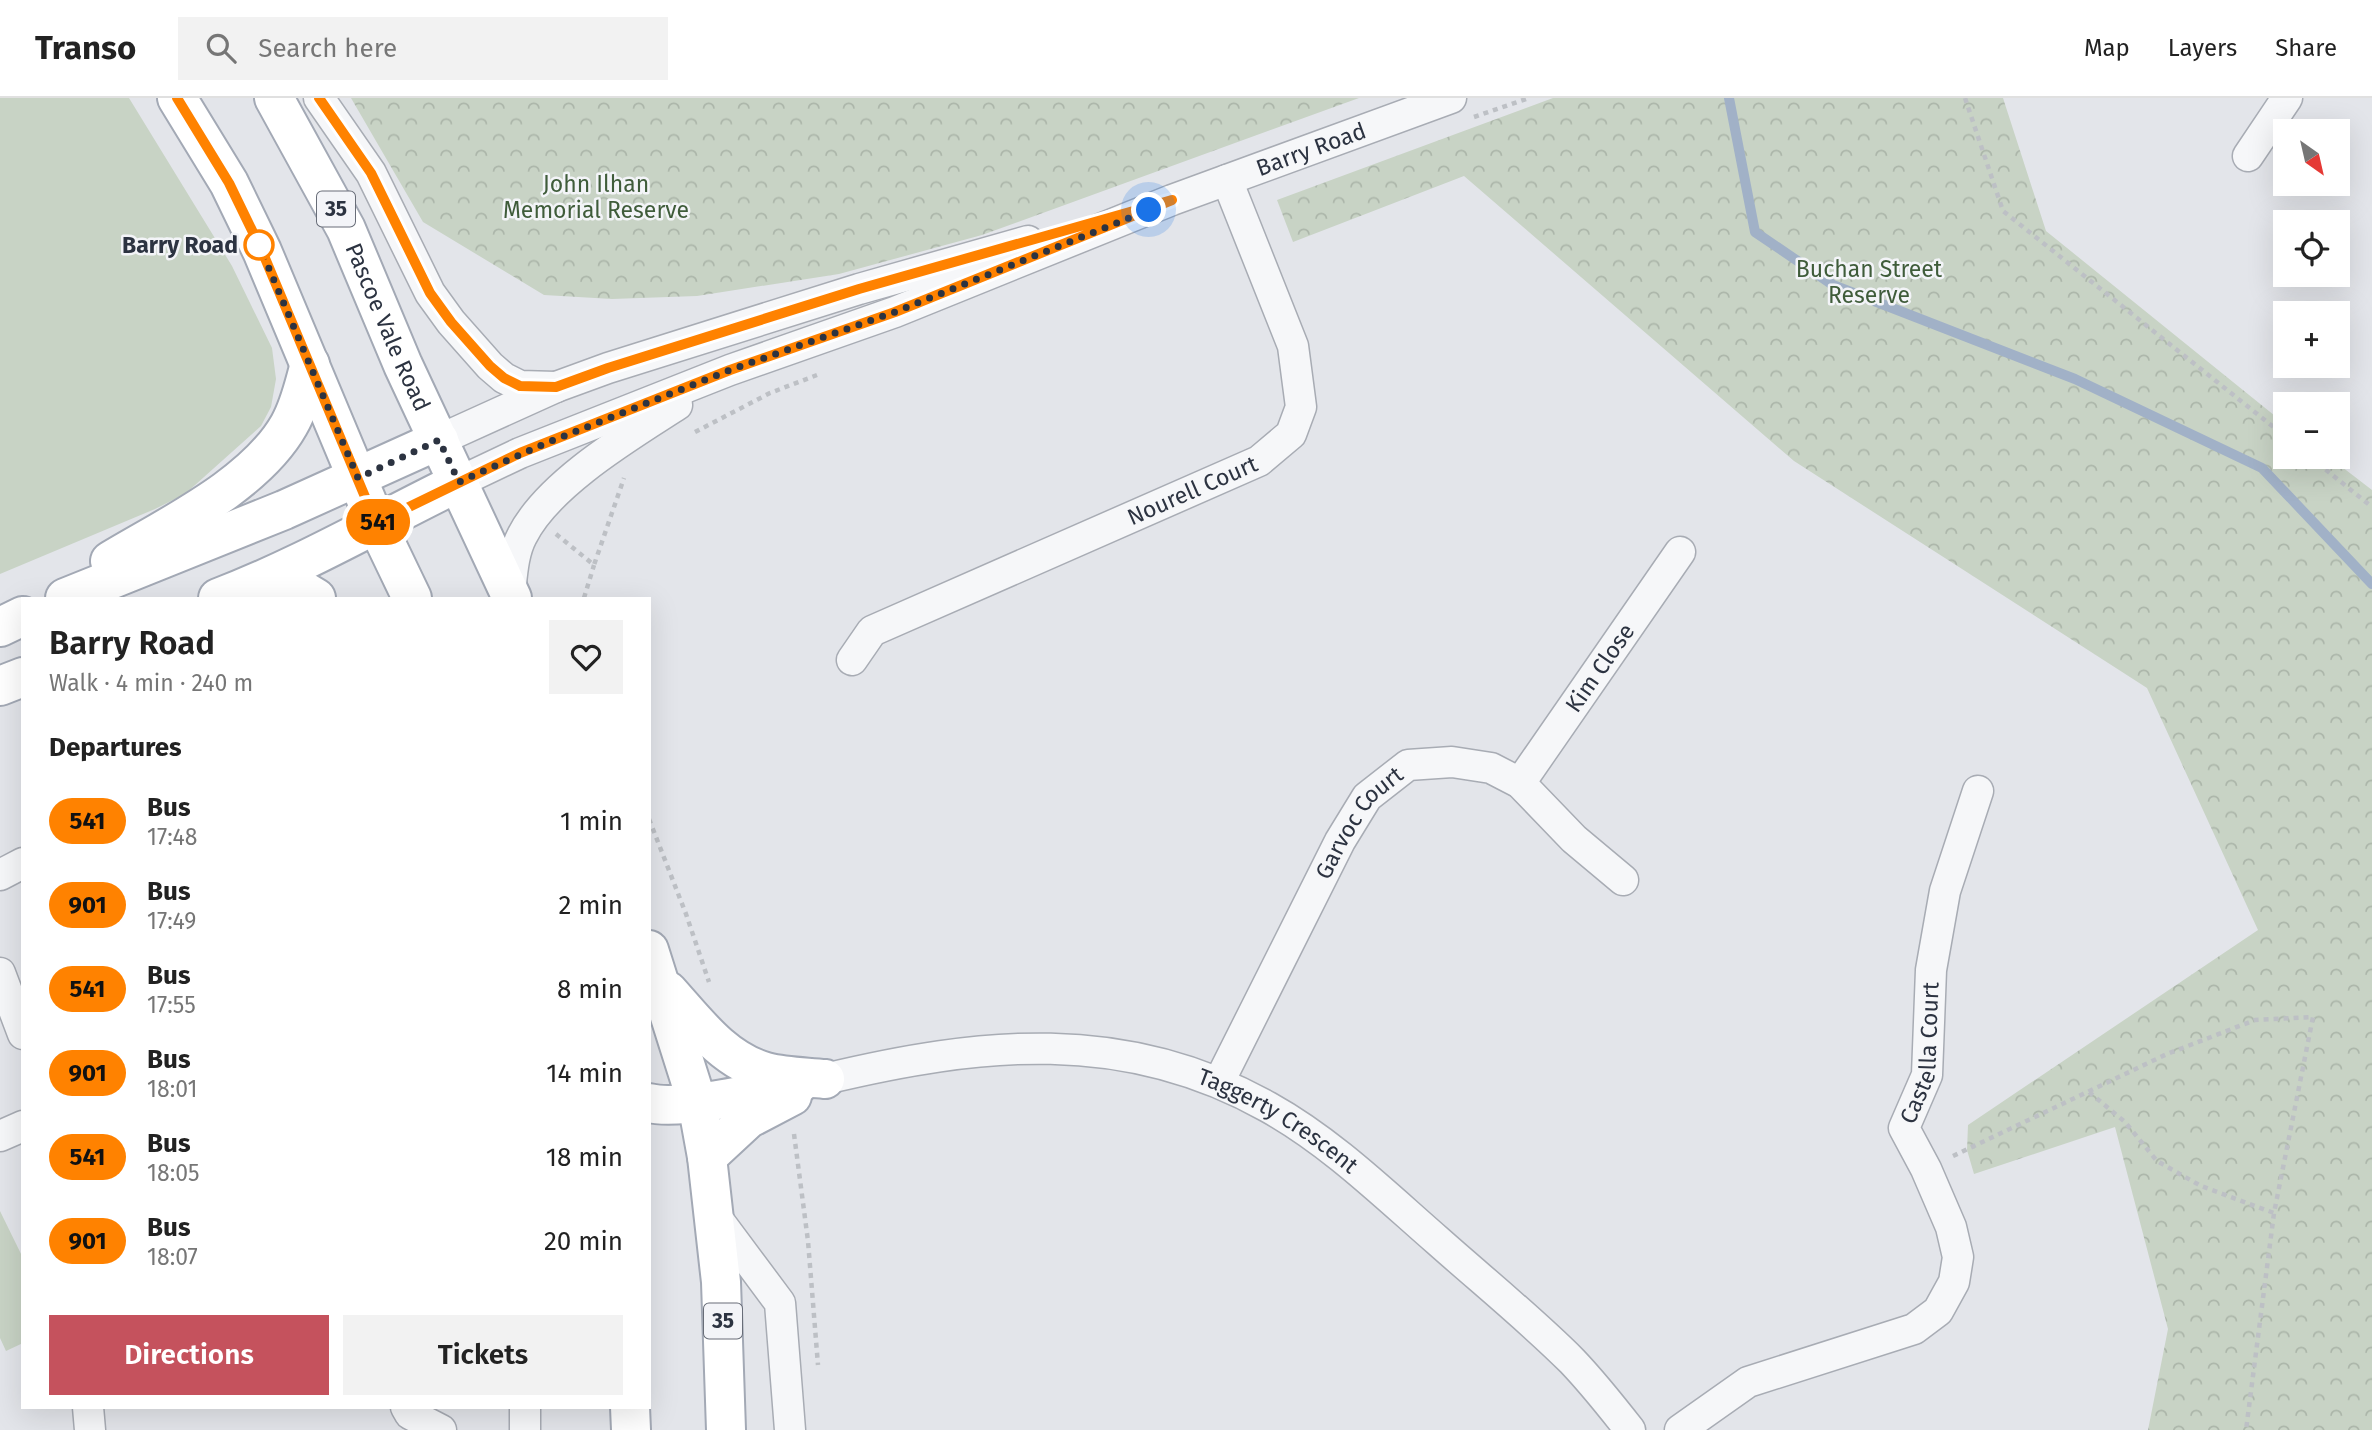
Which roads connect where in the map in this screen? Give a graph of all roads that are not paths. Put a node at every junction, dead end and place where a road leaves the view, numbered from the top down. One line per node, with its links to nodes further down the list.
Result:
1 (177, 98): 9 (main road)
2 (274, 98): 12 (main road, Pascoe Vale Road / 35)
3 (319, 98): 11 (street)
4 (1451, 98): 7 (street, Barry Road)
5 (2287, 98): 6 (street)
6 (2248, 156)
7 (1227, 180): 8 (street, Barry Road); 24 (street, Nourell Court)
8 (1172, 200): 10 (street, Barry Road); 11 (street, Barry Road)
9 (310, 364): 13 (main road); 19 (main road)
10 (730, 370): 14 (street, Barry Road); 18 (street)
11 (556, 387): 12 (street, Barry Road)
12 (439, 440): 13 (main road, Barry Road); 14 (main road, Pascoe Vale Road / 35)
13 (358, 478): 15 (main road); 20 (main road, Barry Road)
14 (459, 482): 15 (main road, Barry Road); 18 (main road, Pascoe Vale Road / 35)
15 (376, 523): 17 (main road, Barry Road); 23 (main road)
16 (1679, 552): 27 (street, Kim Close)
17 (254, 585): 21 (main road, Barry Road); 22 (main road)
18 (511, 596)
19 (52, 597)
20 (67, 597)
21 (221, 597)
22 (314, 597)
23 (412, 597)
24 (852, 660)
25 (21, 678): 26 (main road)
26 (0, 686)
27 (1520, 783): 31 (street, Garvoc Court); 36 (street, Garvoc Court)
28 (1978, 791): 54 (street, Castella Court)
29 (21, 864): 30 (street)
30 (0, 875)
31 (1623, 880)
32 (654, 965): 35 (main road); 37 (main road, 35)
33 (0, 973): 34 (street)
34 (21, 1029)
35 (825, 1079): 36 (street, Taggerty Crescent); 37 (main road); 41 (main road)
36 (1219, 1082): 53 (street, Taggerty Crescent)
37 (697, 1102): 38 (main road); 41 (main road, 35)
38 (651, 1103)
39 (21, 1126): 40 (street)
40 (0, 1136)
41 (707, 1157): 42 (main road, 35)
42 (713, 1213): 47 (main road, 35); 52 (street)
43 (88, 1409): 48 (street)
44 (407, 1409): 49 (street)
45 (525, 1409): 50 (street)
46 (630, 1409): 51 (main road)
47 (725, 1419)
48 (90, 1430)
49 (441, 1430)
50 (525, 1430)
51 (631, 1430)
52 (790, 1430)
53 (1630, 1430)
54 (1680, 1430)

